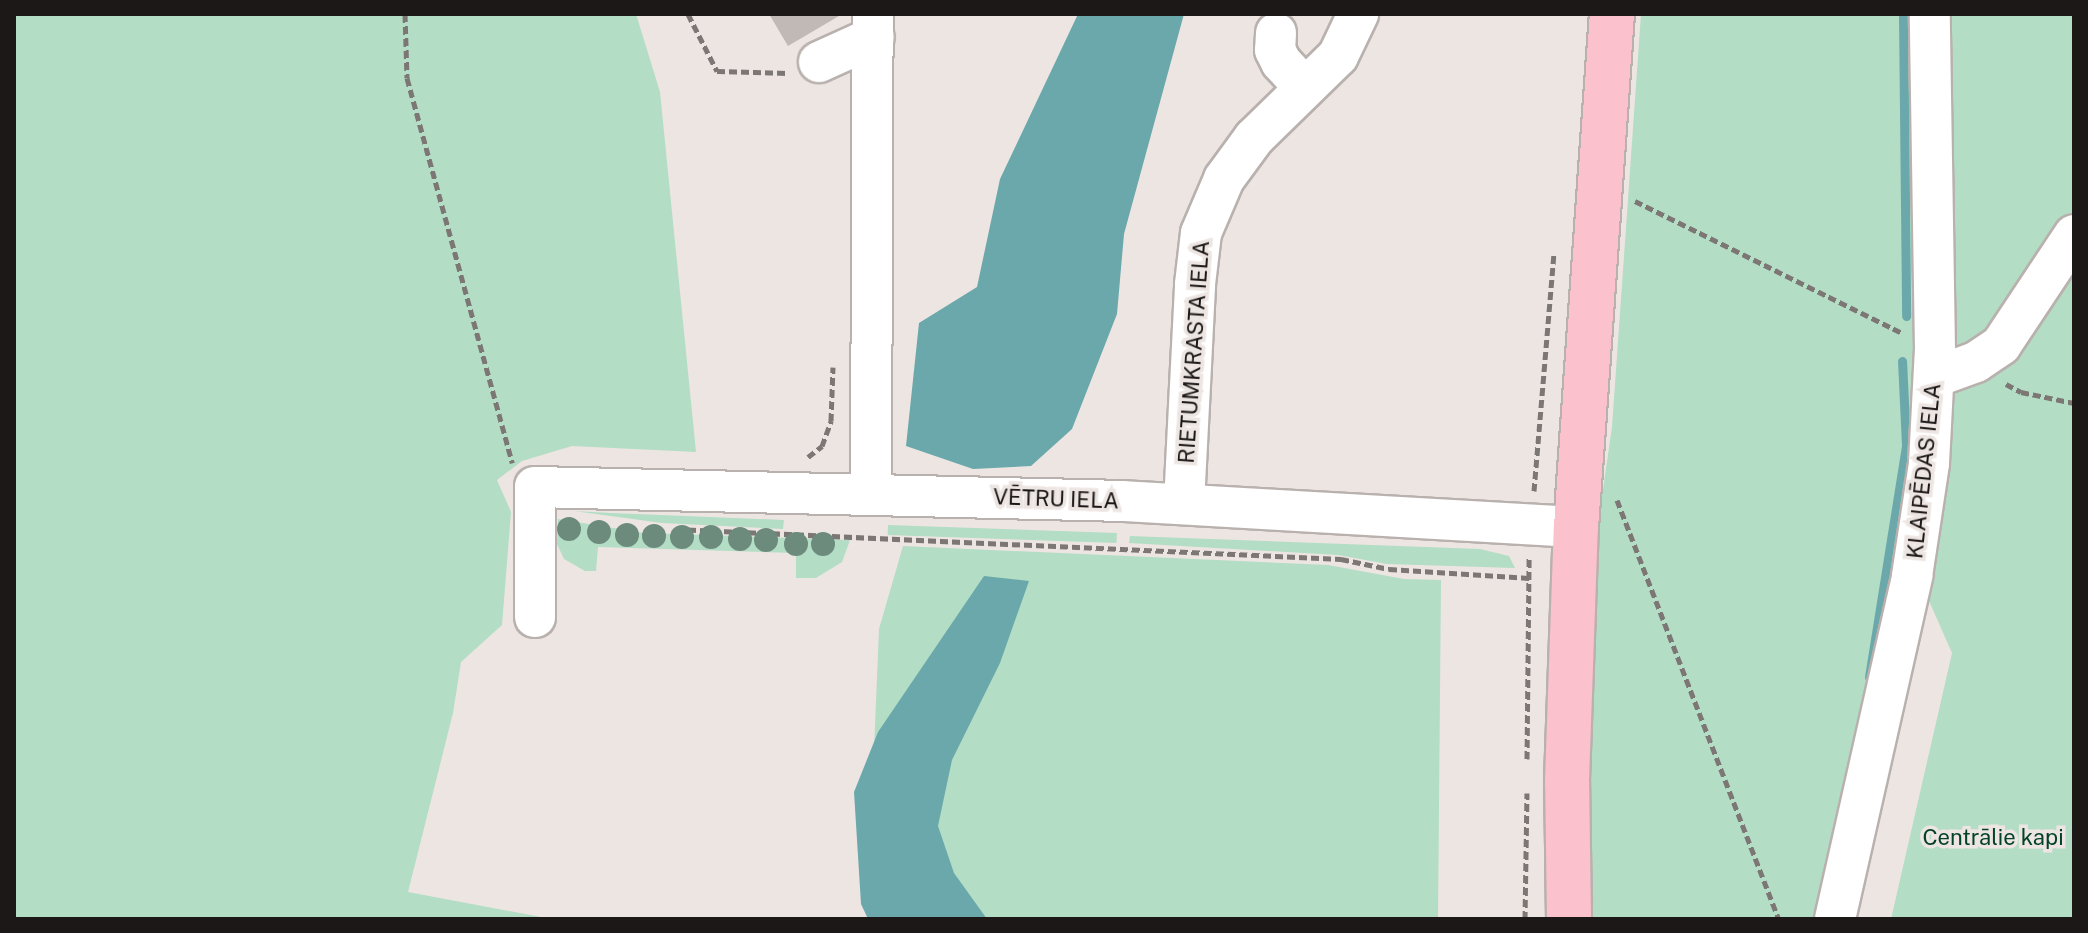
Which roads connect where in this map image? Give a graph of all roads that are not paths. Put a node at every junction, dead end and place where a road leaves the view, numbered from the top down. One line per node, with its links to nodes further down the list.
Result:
1 (1358, 14): 7 (street, RIETUMKRASTA IELA)
2 (1612, 14): 12 (main road)
3 (1930, 14): 9 (street, KLAIPĒDAS IELA)
4 (873, 20): 6 (street); 10 (street)
5 (1276, 33): 7 (street)
6 (819, 62)
7 (1305, 88): 11 (street, RIETUMKRASTA IELA)
8 (2074, 235): 9 (street)
9 (1935, 364): 15 (street, KLAIPĒDAS IELA)
10 (871, 493): 11 (street, VĒTRU IELA); 13 (street, VĒTRU IELA)
11 (1184, 504): 12 (street, VĒTRU IELA)
12 (1576, 527): 14 (main road)
13 (535, 617)
14 (1569, 919)
15 (1835, 919)

